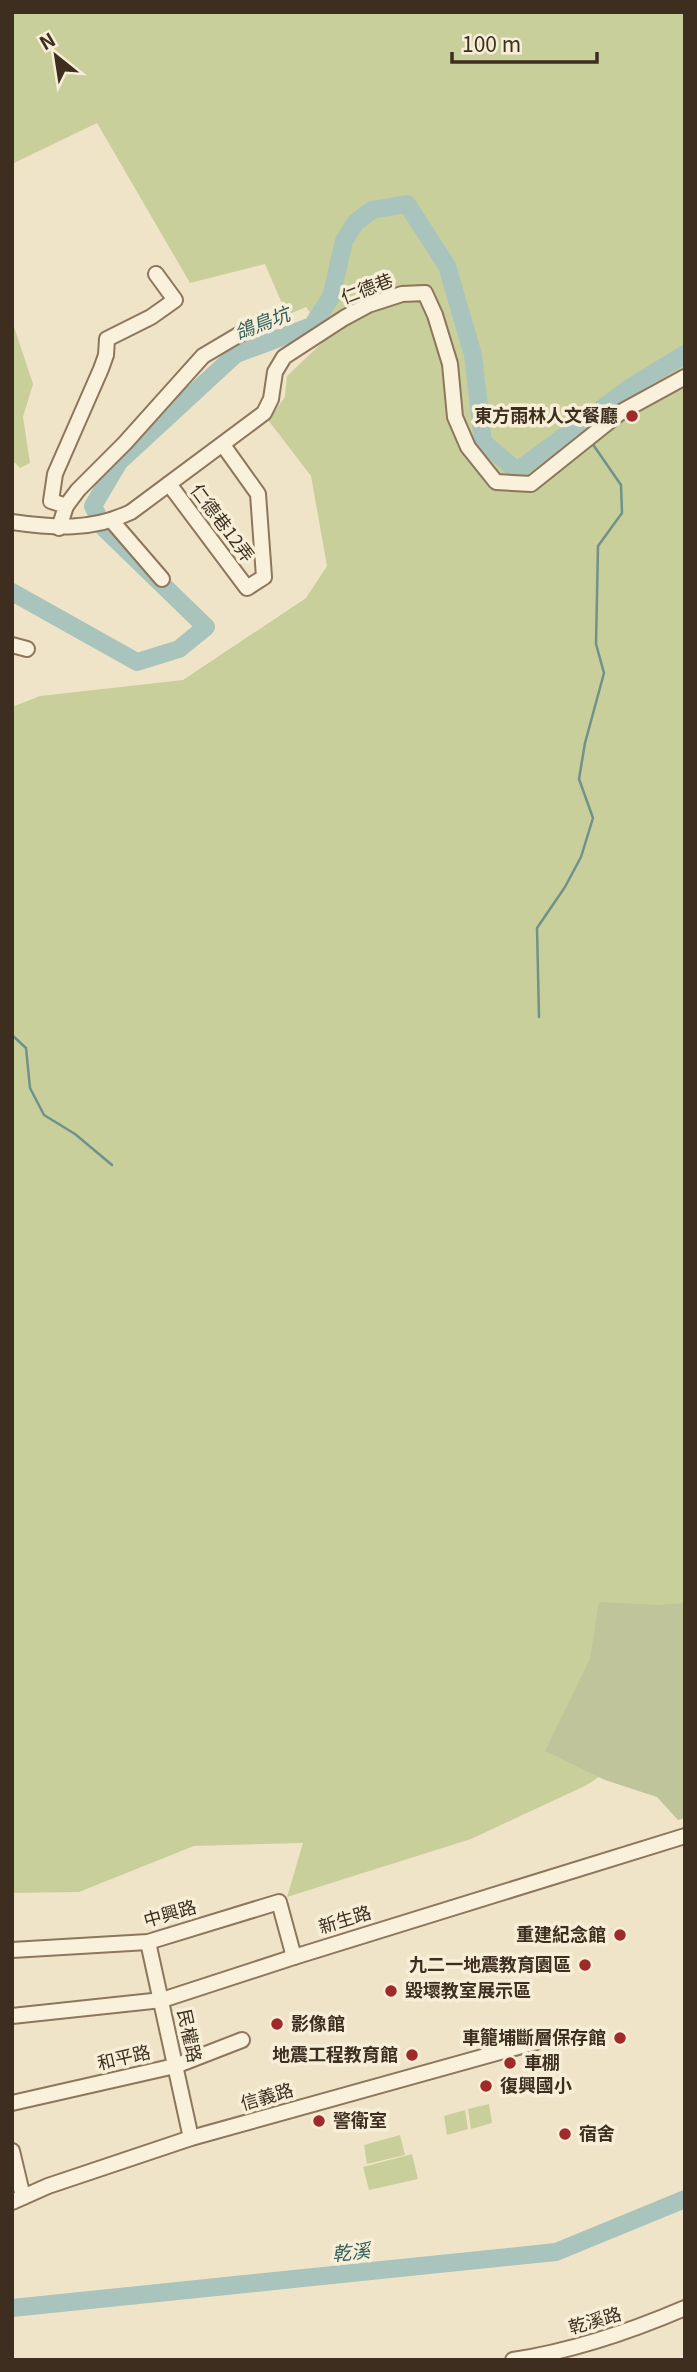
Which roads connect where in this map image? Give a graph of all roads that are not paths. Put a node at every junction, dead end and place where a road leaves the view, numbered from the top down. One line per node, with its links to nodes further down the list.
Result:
1 (156, 274): 8 (street)
2 (262, 321): 8 (street)
3 (685, 377): 5 (street, 仁德巷)
4 (685, 388): 5 (street, 仁德巷)
5 (643, 400): 6 (street, 仁德巷)
6 (223, 445): 7 (street, 仁德巷); 7 (street, 仁德巷12弄)
7 (169, 484): 9 (street, 仁德巷)
8 (66, 506): 11 (street)
9 (109, 521): 11 (street); 12 (street)
10 (12, 523): 11 (street)
11 (63, 528)
12 (162, 579)
13 (12, 645): 14 (street)
14 (27, 649)
15 (685, 1836): 18 (street, 新生路)
16 (148, 1942): 17 (street, 中興路); 18 (street, 中興路); 19 (street, 民權路)
17 (12, 1951)
18 (294, 1956): 19 (street, 新生路)
19 (162, 2000): 20 (street, 新生路); 23 (street, 民權路)
20 (12, 2016)
21 (242, 2040): 23 (street, 和平路)
22 (536, 2042): 25 (street, 信義路)
23 (175, 2066): 24 (street, 和平路); 25 (street, 民權路)
24 (12, 2103)
25 (191, 2138): 27 (street, 信義路)
26 (12, 2151): 27 (street)
27 (18, 2199)
28 (685, 2308): 29 (street, 乾溪路)
29 (513, 2360)

